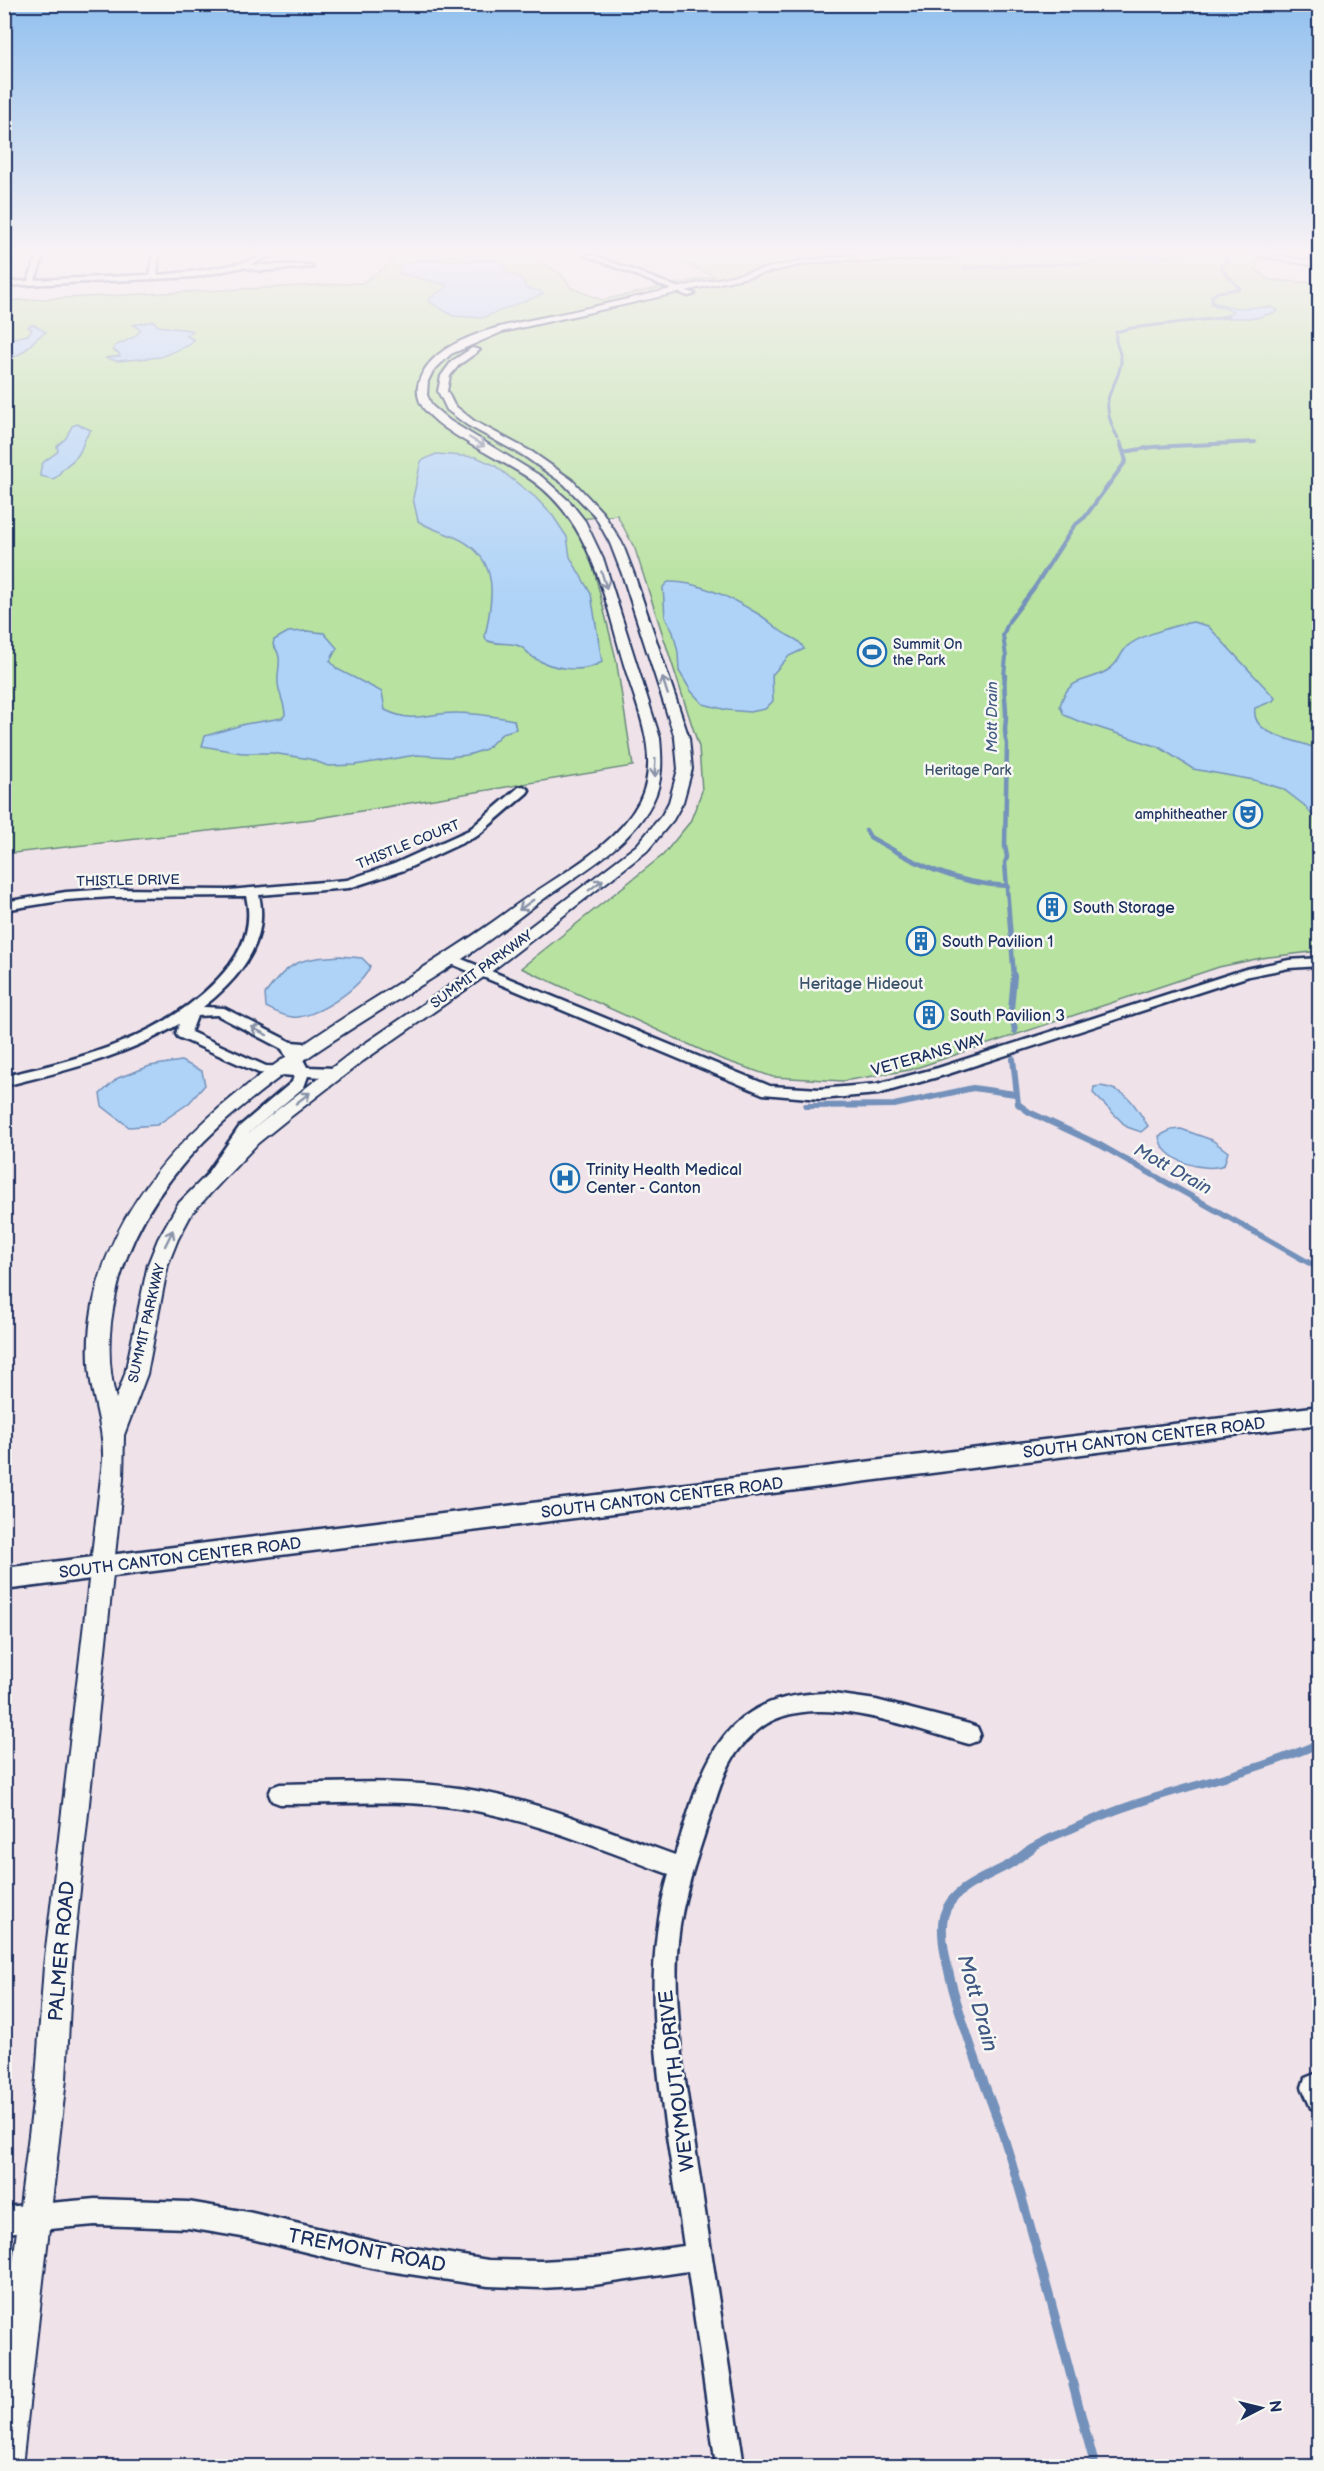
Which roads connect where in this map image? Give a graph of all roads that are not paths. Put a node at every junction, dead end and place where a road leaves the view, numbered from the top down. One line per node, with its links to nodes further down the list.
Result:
1 (428, 370): 6 (street, SUMMIT PARKWAY, one-way to 6)
2 (449, 370): 8 (street, SUMMIT PARKWAY, one-way to 2)
3 (523, 790): 4 (street, THISTLE COURT)
4 (252, 892): 5 (street, THISTLE DRIVE); 9 (street)
5 (4, 906)
6 (452, 959): 8 (street, VETERANS WAY); 10 (street, SUMMIT PARKWAY)
7 (1320, 962): 8 (street, VETERANS WAY)
8 (482, 971): 13 (street, SUMMIT PARKWAY)
9 (191, 1012): 11 (street, one-way to 9); 12 (street); 14 (street)
10 (314, 1046): 11 (street)
11 (296, 1059): 12 (street); 13 (street); 15 (street)
12 (280, 1070): 17 (street, SUMMIT PARKWAY)
13 (335, 1073): 15 (street, SUMMIT PARKWAY, one-way to 13)
14 (4, 1081)
15 (213, 1178): 17 (street, SUMMIT PARKWAY, one-way to 15)
16 (1320, 1415): 18 (main road, SOUTH CANTON CENTER ROAD)
17 (113, 1435): 18 (street, PALMER ROAD)
18 (102, 1566): 19 (main road, SOUTH CANTON CENTER ROAD); 25 (street, PALMER ROAD)
19 (4, 1579)
20 (969, 1734): 22 (street, WEYMOUTH DRIVE)
21 (280, 1794): 22 (street)
22 (682, 1868): 26 (street, WEYMOUTH DRIVE)
23 (1320, 2084): 24 (street)
24 (1320, 2100)
25 (19, 2217): 26 (street, TREMONT ROAD); 27 (street, PALMER ROAD)
26 (699, 2256): 28 (street, WEYMOUTH DRIVE)
27 (5, 2466)
28 (730, 2466)

